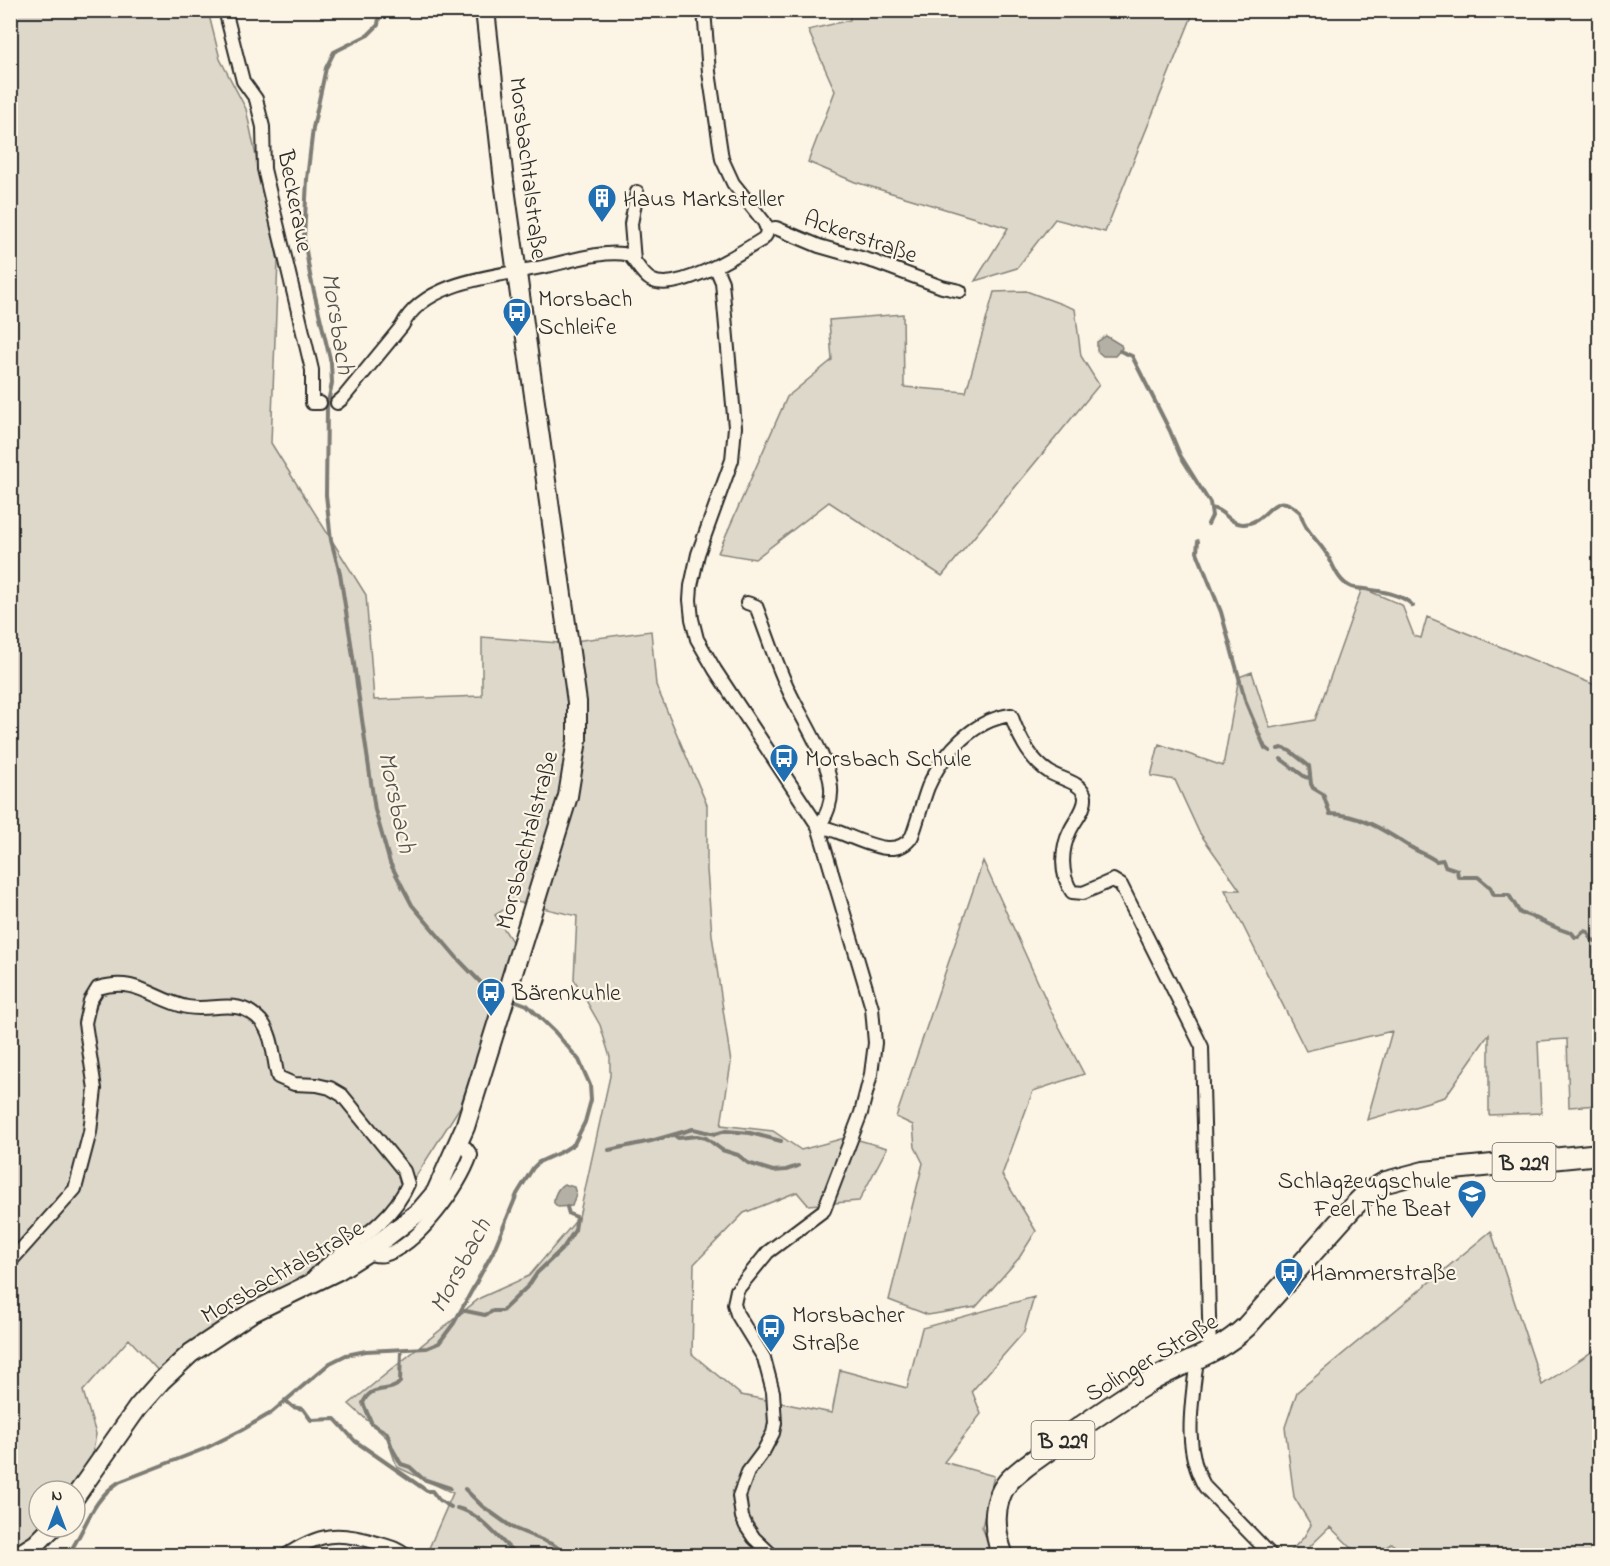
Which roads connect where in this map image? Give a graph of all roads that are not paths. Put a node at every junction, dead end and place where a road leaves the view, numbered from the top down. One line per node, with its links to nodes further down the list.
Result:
1 (225, 10): 10 (street, Beckeraue)
2 (485, 10): 8 (main road, Morsbachtalstraße)
3 (704, 10): 5 (street, Ackerstraße)
4 (637, 192): 6 (street)
5 (767, 230): 7 (street); 9 (street, Ackerstraße)
6 (634, 261): 7 (street); 8 (street)
7 (716, 268): 13 (street)
8 (518, 271): 11 (street); 16 (main road, Morsbachtalstraße)
9 (960, 291)
10 (316, 403)
11 (337, 403)
12 (747, 603): 13 (street)
13 (818, 826): 17 (street); 23 (street)
14 (1599, 1154): 17 (main road, Solinger Straße / B 229)
15 (10, 1262): 16 (street)
16 (307, 1286): 18 (main road, Morsbachtalstraße)
17 (1203, 1357): 24 (main road, Solinger Straße / B 229); 25 (street)
18 (87, 1480)
19 (42, 1539): 20 (main road)
20 (26, 1554)
21 (285, 1556): 22 (street)
22 (406, 1556)
23 (773, 1556)
24 (1003, 1556)
25 (1272, 1556)

